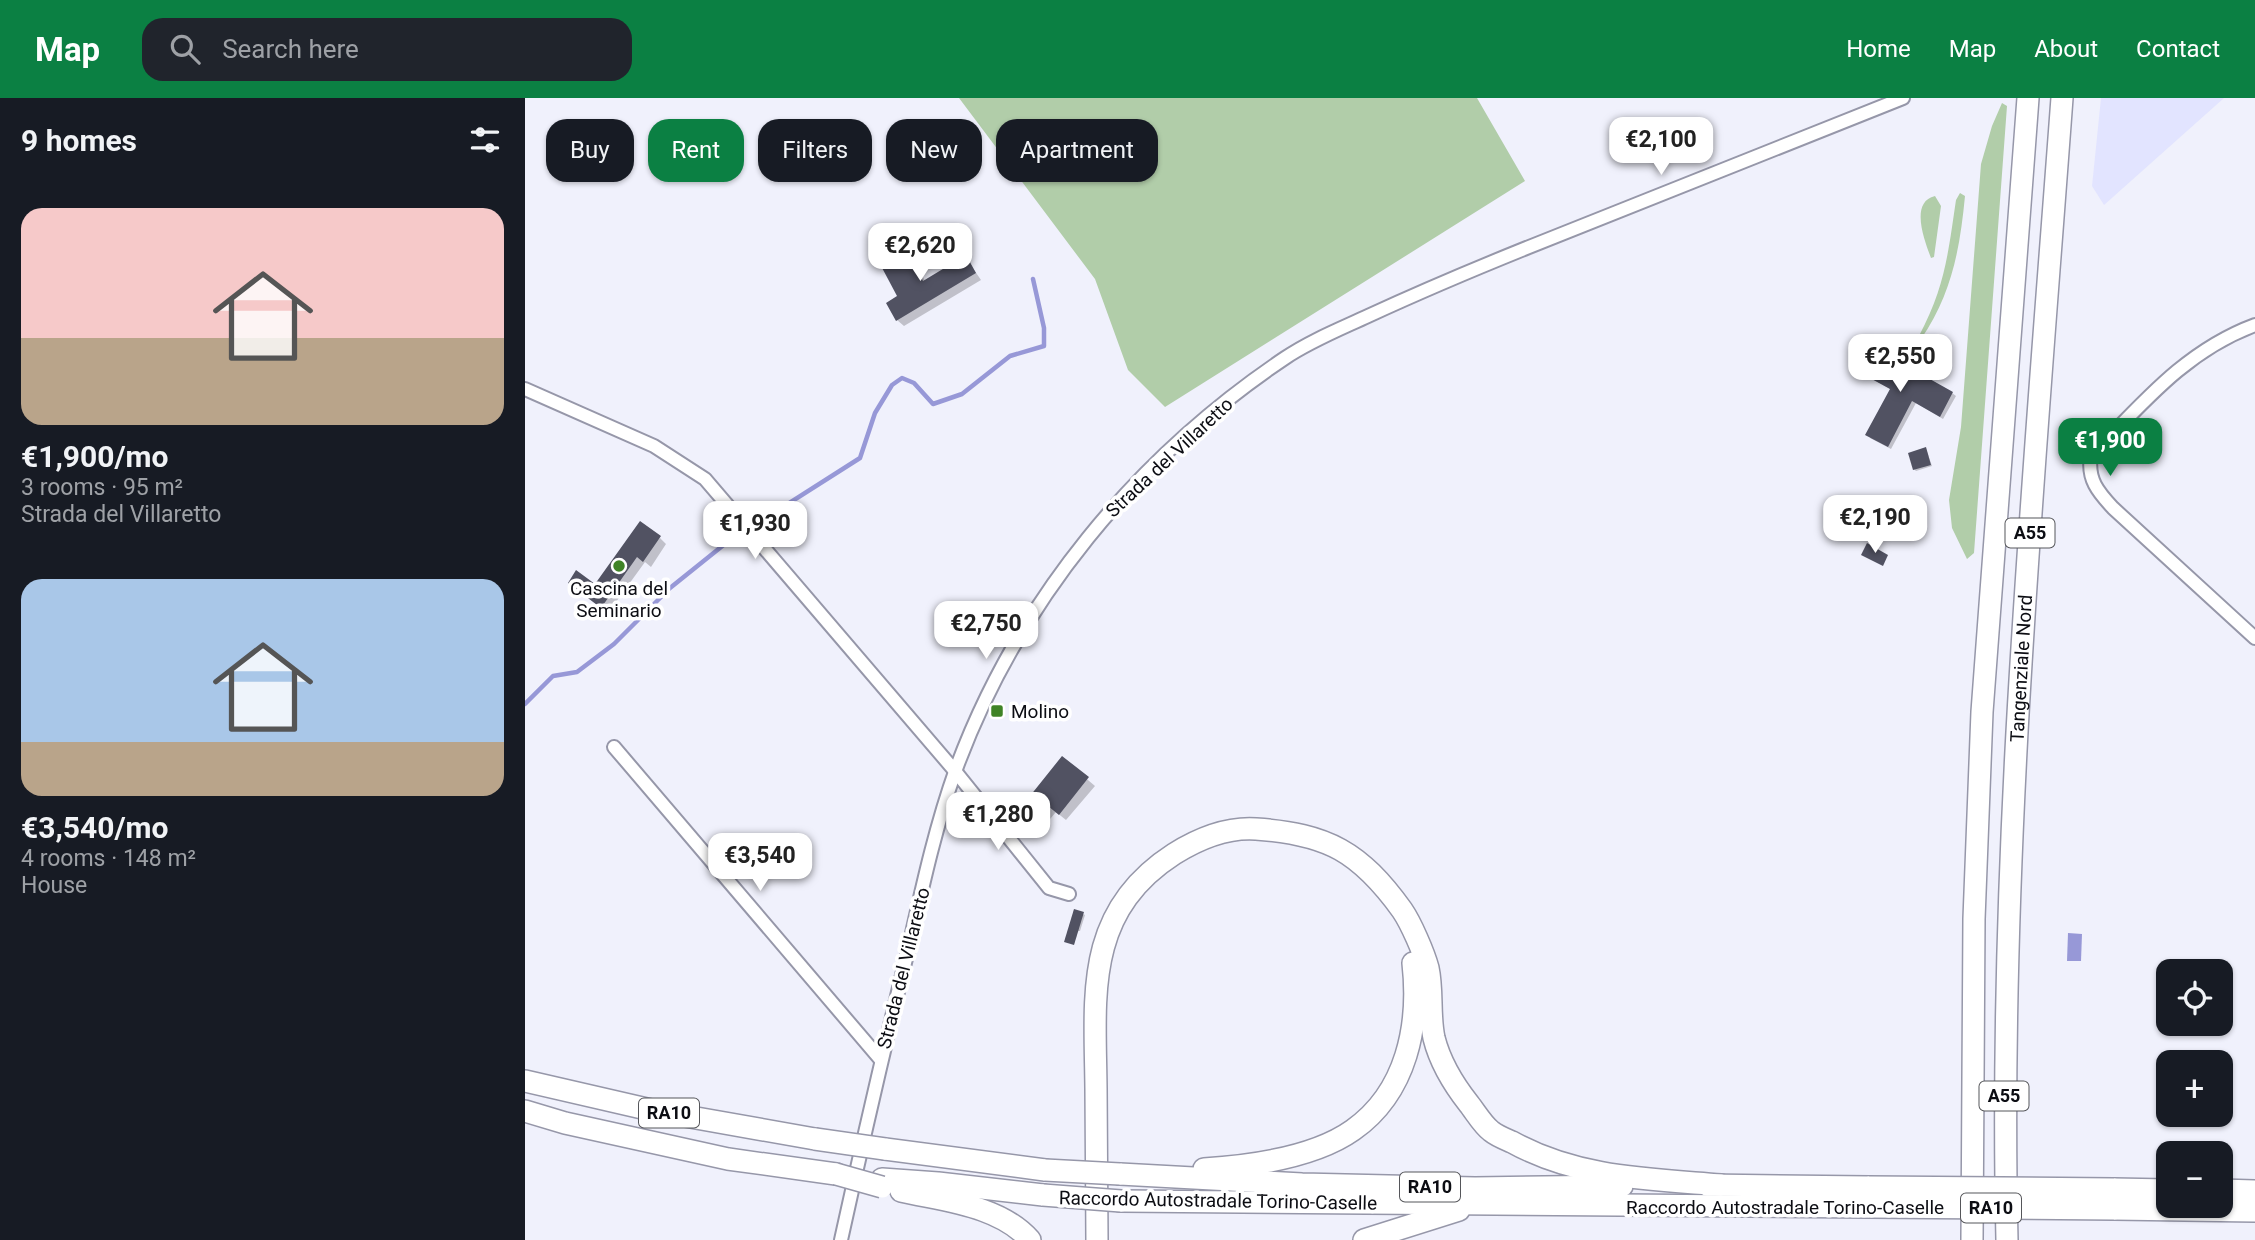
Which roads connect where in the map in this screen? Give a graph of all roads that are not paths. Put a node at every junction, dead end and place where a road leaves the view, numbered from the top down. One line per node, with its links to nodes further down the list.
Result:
1 (1903, 98): 8 (street, Strada del Villaretto)
2 (2028, 98): 29 (highway, Tangenziale Nord / A55)
3 (2062, 98): 24 (highway, Tangenziale Nord / A55)
4 (2255, 325): 6 (street)
5 (525, 388): 8 (street)
6 (2255, 638)
7 (614, 747): 11 (street)
8 (955, 771): 9 (street); 11 (street, Strada del Villaretto)
9 (1069, 894)
10 (1392, 898): 14 (highway); 16 (highway); 27 (highway)
11 (881, 1060): 25 (street, Strada del Villaretto)
12 (525, 1081): 14 (highway, Raccordo Autostradale Torino-Caselle / RA10, bridge)
13 (525, 1111): 15 (highway, Raccordo Autostradale Torino-Caselle / RA10, bridge)
14 (1130, 1174): 16 (highway, Raccordo Autostradale Torino-Caselle / RA10)
15 (882, 1183): 22 (highway, Raccordo Autostradale Torino-Caselle / RA10, bridge); 26 (highway)
16 (1721, 1185): 20 (highway, Raccordo Autostradale Torino-Caselle / RA10)
17 (2233, 1190): 18 (highway)
18 (2255, 1191)
19 (2156, 1192): 21 (highway, Raccordo Autostradale Torino-Caselle / RA10)
20 (1869, 1197): 21 (highway, Raccordo Autostradale Torino-Caselle / RA10, bridge); 22 (highway, Raccordo Autostradale Torino-Caselle / RA10)
21 (2114, 1199): 23 (highway, Raccordo Autostradale Torino-Caselle / RA10)
22 (1473, 1205): 28 (highway)
23 (2255, 1210)
24 (2008, 1235)
25 (841, 1240)
26 (1030, 1240)
27 (1097, 1240)
28 (1364, 1240)
29 (1972, 1240)

